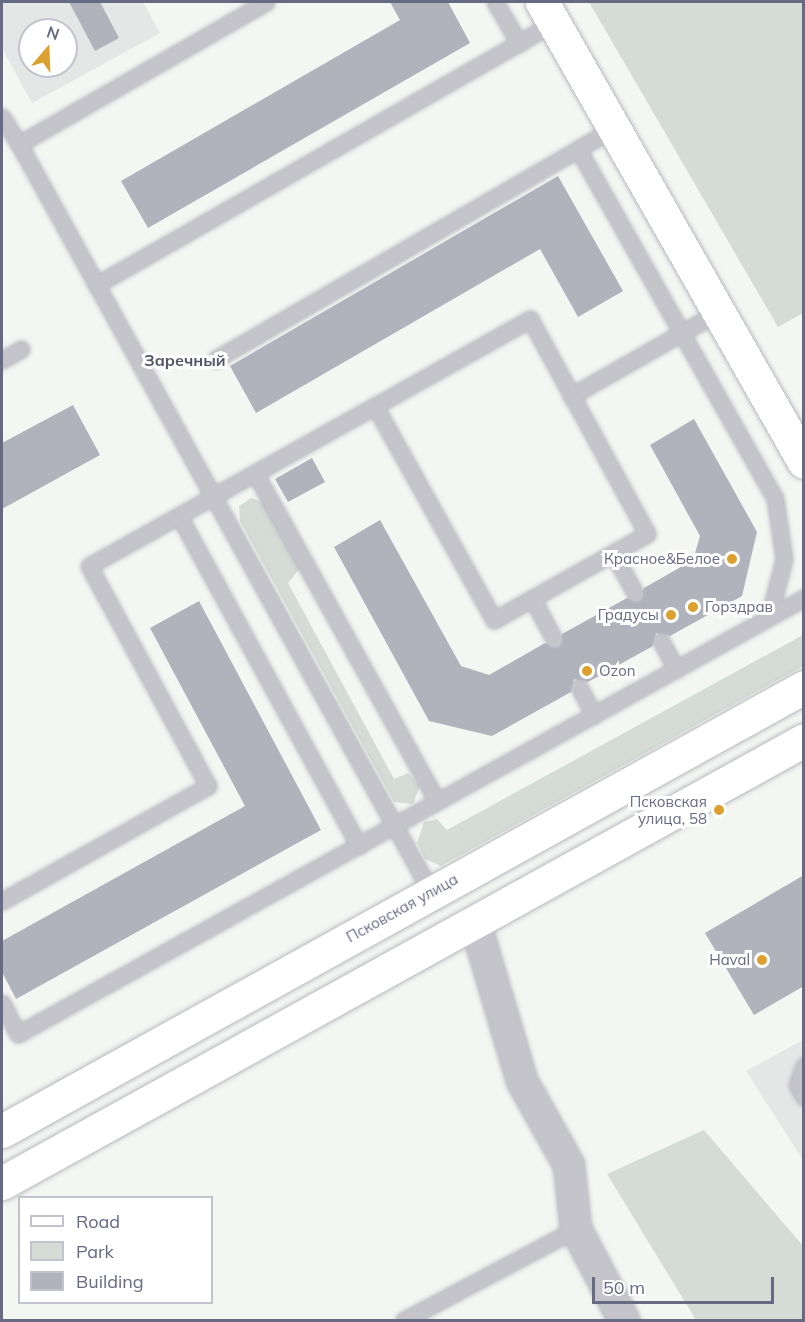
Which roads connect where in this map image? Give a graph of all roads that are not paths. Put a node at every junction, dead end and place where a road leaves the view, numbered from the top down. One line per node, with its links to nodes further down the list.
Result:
1 (495, 2): 4 (lane)
2 (258, 3): 7 (lane)
3 (548, 12): 4 (lane); 6 (main road)
4 (519, 43): 9 (lane)
5 (2, 117): 7 (lane)
6 (614, 128): 8 (lane); 10 (main road)
7 (19, 144): 9 (lane)
8 (578, 149): 11 (lane); 13 (lane)
9 (96, 285): 19 (lane)
10 (718, 312): 11 (lane); 17 (main road)
11 (683, 332): 15 (lane); 25 (lane)
12 (21, 349): 14 (lane)
13 (216, 359)
14 (2, 360)
15 (571, 396): 16 (lane); 21 (lane)
16 (375, 406): 18 (lane); 23 (lane)
17 (804, 462)
18 (255, 473): 19 (lane); 33 (lane)
19 (213, 497): 20 (lane); 34 (lane)
20 (179, 516): 35 (lane); 37 (lane)
21 (613, 553): 22 (lane); 23 (lane)
22 (635, 593)
23 (532, 598): 26 (lane)
24 (804, 598): 25 (lane)
25 (769, 617): 28 (lane)
26 (554, 639)
27 (661, 641): 28 (lane)
28 (676, 669): 31 (lane)
29 (579, 687): 31 (lane)
30 (804, 687): 36 (main road, Псковская улица)
31 (594, 715): 33 (lane)
32 (804, 740): 38 (main road)
33 (437, 801): 34 (lane)
34 (393, 826): 35 (lane); 36 (lane)
35 (358, 846): 39 (lane)
36 (431, 892): 42 (main road, Псковская улица)
37 (2, 901)
38 (475, 922): 43 (main road); 44 (street)
39 (2, 1004)
40 (804, 1066): 41 (lane)
41 (804, 1097)
42 (2, 1131)
43 (2, 1183)
44 (576, 1229): 45 (lane); 46 (street)
45 (404, 1320)
46 (624, 1320)

